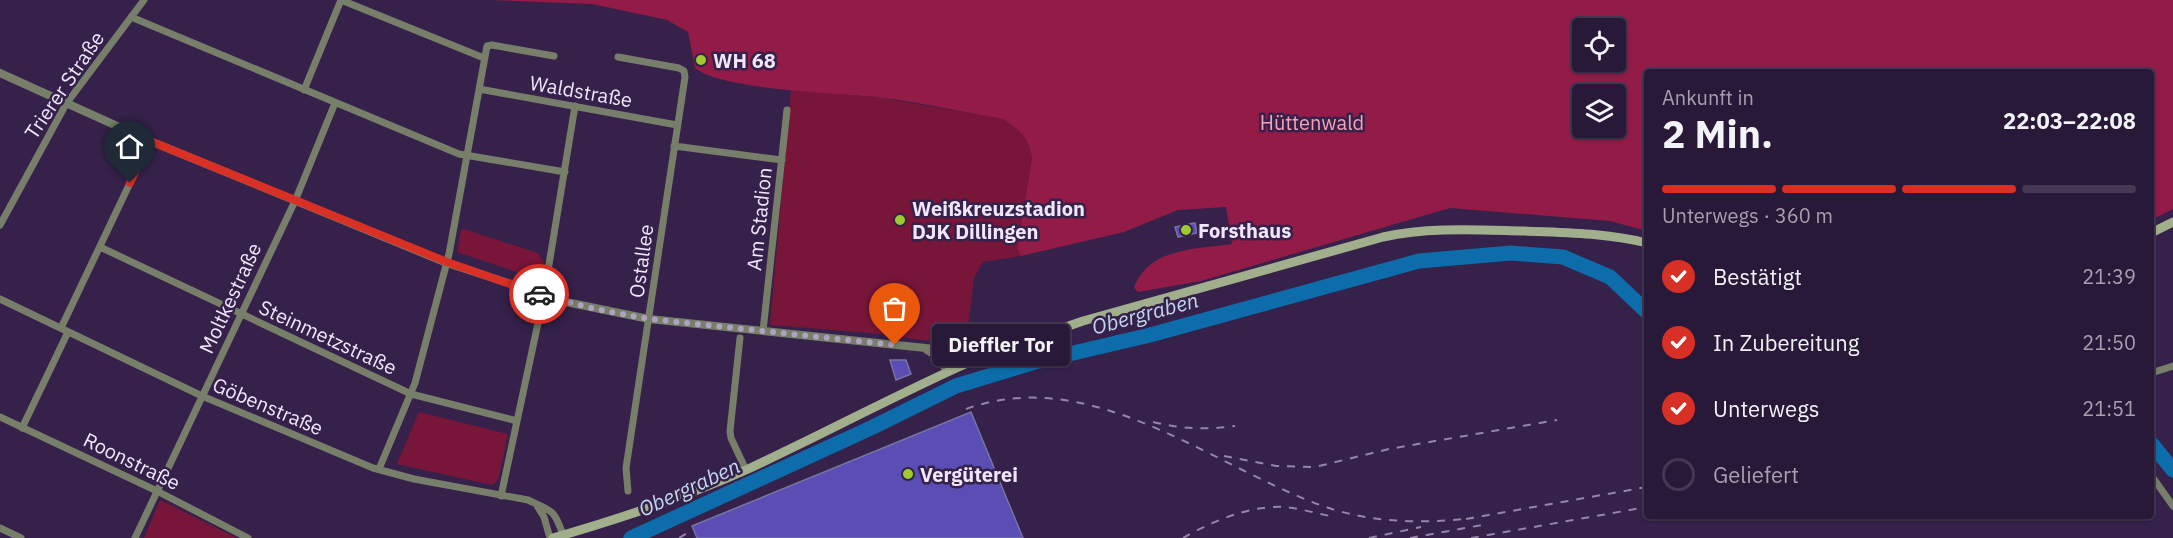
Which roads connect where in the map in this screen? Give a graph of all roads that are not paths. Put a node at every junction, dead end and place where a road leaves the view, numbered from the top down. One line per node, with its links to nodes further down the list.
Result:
1 (144, 0): 3 (street, Trierer Straße)
2 (341, 0): 6 (street); 8 (street)
3 (131, 18): 8 (street); 11 (street, Trierer Straße)
4 (554, 56): 6 (street)
5 (618, 57): 14 (street, Ostallee)
6 (484, 58): 9 (street)
7 (0, 73): 11 (street)
8 (304, 90): 10 (street)
9 (479, 90): 12 (street, Waldstraße); 17 (street)
10 (335, 103): 17 (street); 20 (street, Moltkestraße)
11 (66, 104): 15 (street); 22 (street, Trierer Straße)
12 (575, 106): 14 (street, Waldstraße); 19 (street)
13 (787, 110): 18 (street, Am Stadion)
14 (677, 125): 16 (street, Ostallee)
15 (150, 141): 20 (street); 25 (street)
16 (674, 146): 18 (street); 30 (street, Ostallee)
17 (467, 156): 19 (street); 26 (street)
18 (782, 160): 32 (street, Am Stadion)
19 (565, 172): 27 (street)
20 (295, 201): 26 (street); 29 (street, Moltkestraße)
21 (2173, 222): 23 (main road)
22 (0, 225)
23 (2154, 232)
24 (1644, 242): 35 (main road)
25 (100, 247): 29 (street, Steinmetzstraße); 31 (street)
26 (447, 262): 27 (street); 39 (street)
27 (544, 295): 30 (street); 42 (street)
28 (0, 299): 31 (street, Göbenstraße)
29 (241, 314): 39 (street, Steinmetzstraße); 40 (street, Moltkestraße)
30 (649, 319): 32 (street); 48 (street, Ostallee)
31 (64, 330): 40 (street, Göbenstraße); 43 (street)
32 (763, 331): 34 (street)
33 (740, 338): 45 (street)
34 (927, 350): 35 (street); 37 (street)
35 (962, 366): 37 (main road)
36 (2173, 366): 38 (street)
37 (948, 372): 45 (main road)
38 (2154, 372)
39 (411, 394): 42 (street, Steinmetzstraße); 44 (street)
40 (202, 396): 44 (street, Göbenstraße); 47 (street, Moltkestraße)
41 (0, 417): 43 (street, Roonstraße)
42 (518, 421): 49 (street)
43 (22, 428): 47 (street, Roonstraße)
44 (380, 469): 49 (street, Göbenstraße)
45 (746, 470): 53 (main road)
46 (2154, 479): 51 (street)
47 (157, 491): 55 (street, Moltkestraße); 56 (street, Roonstraße)
48 (628, 491)
49 (501, 496): 50 (street, Göbenstraße)
50 (536, 504): 53 (street); 53 (street, Göbenstraße)
51 (2173, 506)
52 (0, 528): 54 (street)
53 (555, 537)
54 (21, 538)
55 (135, 538)
56 (248, 538)

